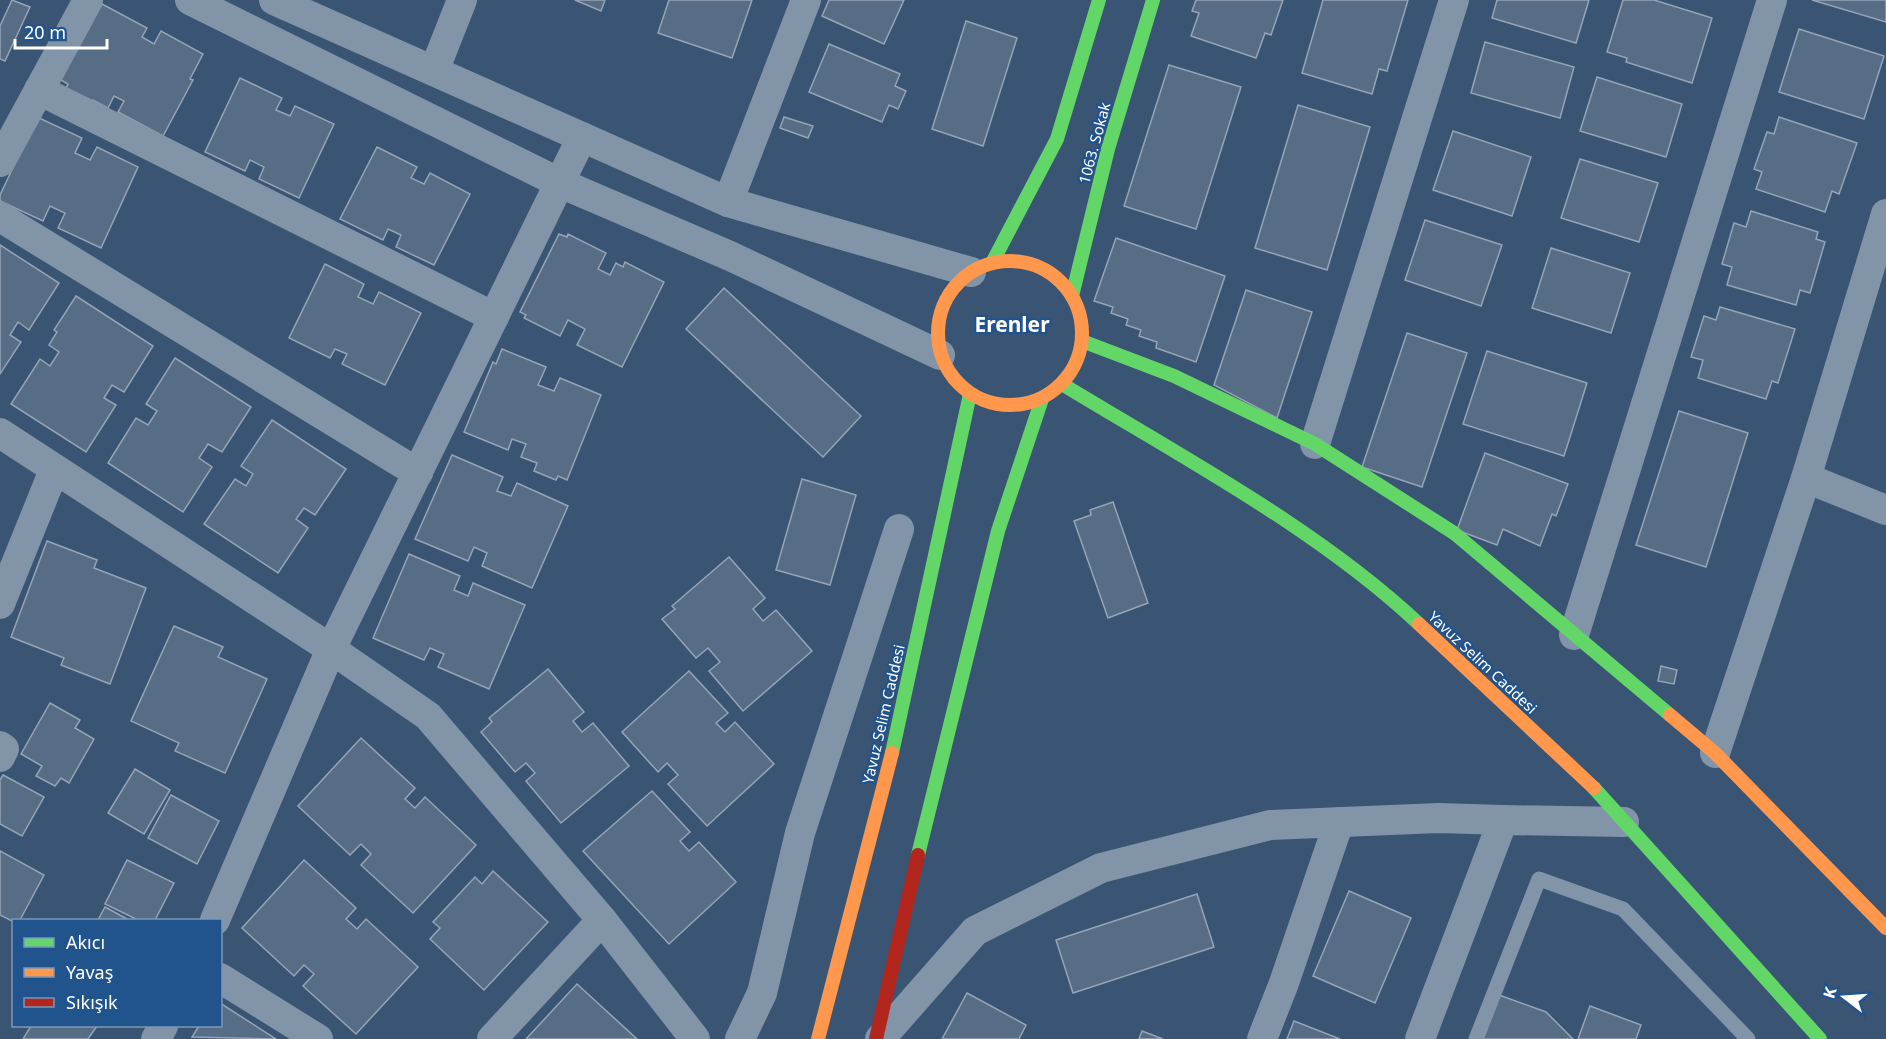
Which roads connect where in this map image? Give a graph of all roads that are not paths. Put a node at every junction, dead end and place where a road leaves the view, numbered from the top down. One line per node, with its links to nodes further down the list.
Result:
1 (88, 0): 11 (street)
2 (190, 0): 14 (street)
3 (274, 0): 10 (street)
4 (462, 0): 10 (street)
5 (806, 0): 15 (street)
6 (1099, 0): 18 (main road)
7 (1153, 0): 19 (main road, 1063. Sokak)
8 (1454, 0): 27 (street)
9 (1772, 0): 34 (street)
10 (434, 71): 12 (street)
11 (39, 90): 13 (street); 20 (street)
12 (582, 137): 14 (street); 15 (street)
13 (0, 162)
14 (560, 183): 20 (street); 22 (street)
15 (728, 202): 18 (street)
16 (1886, 214): 30 (street)
17 (0, 217): 29 (street)
18 (982, 268): 19 (main road); 22 (main road)
19 (1072, 296): 21 (main road)
20 (494, 317): 29 (street)
21 (1082, 341): 23 (main road); 27 (main road)
22 (940, 355): 24 (main road)
23 (1062, 384): 25 (main road); 41 (main road, Yavuz Selim Caddesi)
24 (970, 394): 25 (main road); 50 (main road, Yavuz Selim Caddesi)
25 (1042, 399): 51 (main road)
26 (0, 433): 28 (street)
27 (1315, 444): 34 (main road)
28 (54, 470): 33 (street); 35 (street)
29 (417, 473): 35 (street)
30 (1806, 478): 31 (street); 37 (street)
31 (1886, 510)
32 (899, 529): 49 (street)
33 (0, 604)
34 (1574, 635): 37 (main road)
35 (331, 649): 42 (street); 43 (street)
36 (0, 746): 38 (street)
37 (1715, 753): 44 (main road)
38 (0, 758)
39 (1503, 820): 40 (street); 41 (street); 53 (street)
40 (1339, 822): 51 (street); 52 (street)
41 (1624, 822): 56 (main road, Yavuz Selim Caddesi)
42 (216, 919)
43 (602, 920): 47 (street); 48 (street)
44 (1886, 928)
45 (222, 979): 46 (street)
46 (318, 1039)
47 (492, 1039)
48 (694, 1039)
49 (740, 1039)
50 (818, 1039)
51 (878, 1039)
52 (1262, 1039)
53 (1420, 1039)
54 (1476, 1039): 55 (lane)
55 (1748, 1039)
56 (1820, 1039)

